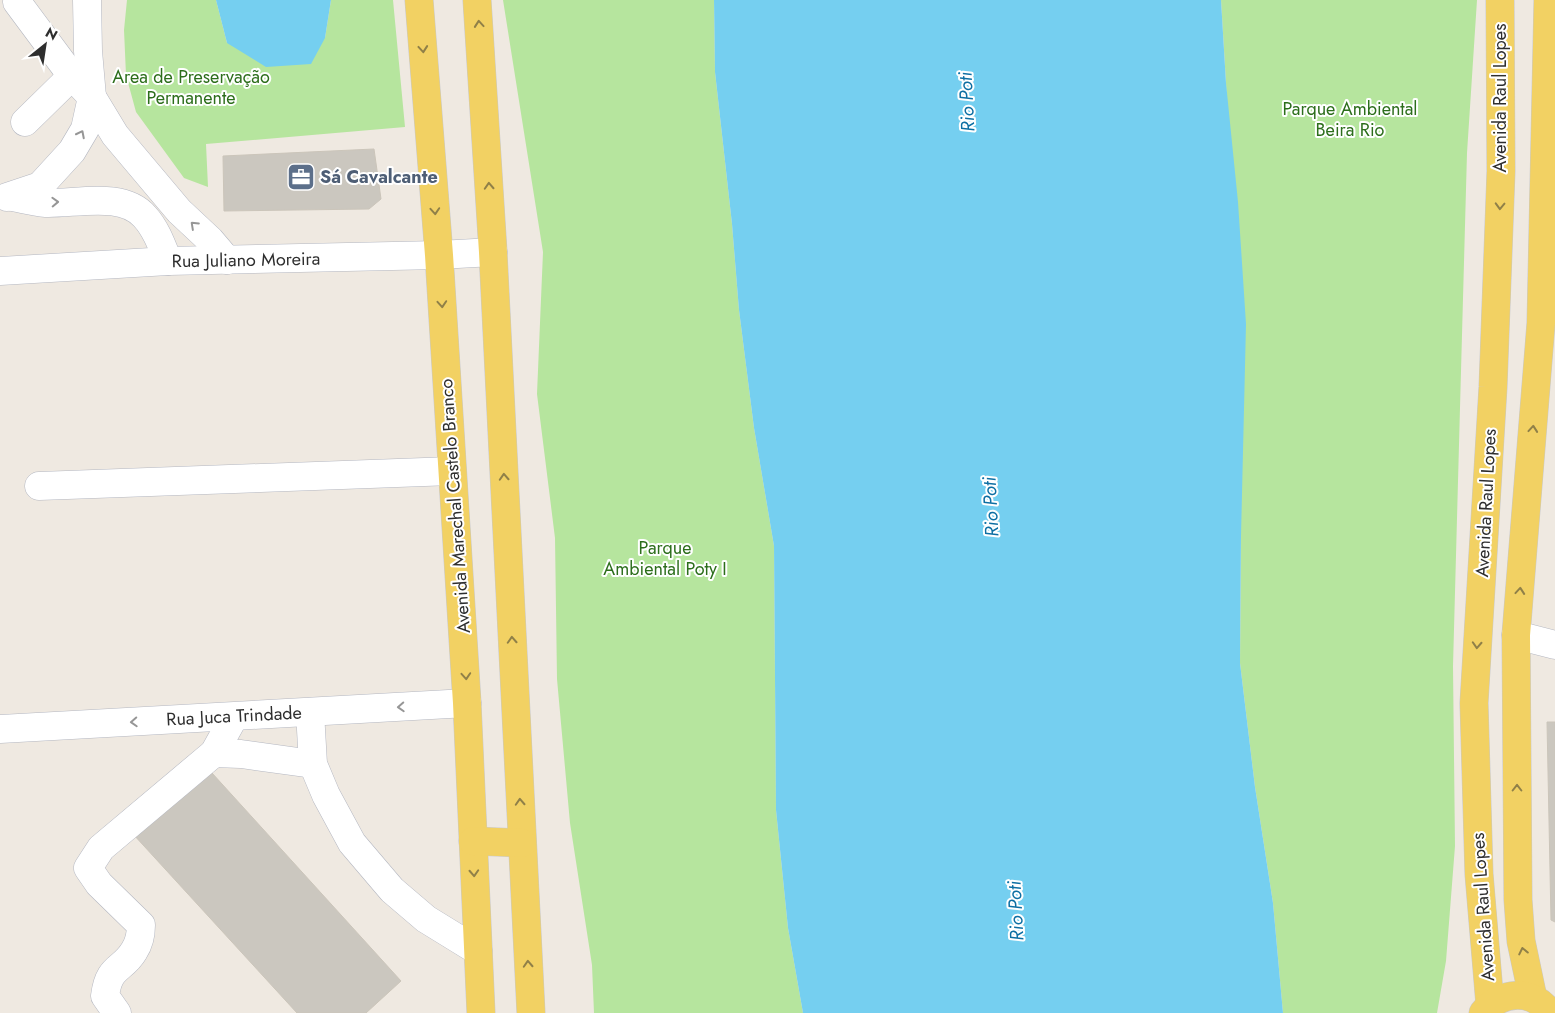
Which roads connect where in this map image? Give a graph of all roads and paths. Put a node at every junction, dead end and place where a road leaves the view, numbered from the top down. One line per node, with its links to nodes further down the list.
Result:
1 (87, 0): 8 (street)
2 (419, 0): 12 (main road, Avenida Marechal Castelo Branco, one-way to 12)
3 (477, 0): 11 (main road, one-way to 3)
4 (1500, 0): 31 (main road, Avenida Raul Lopes, one-way to 31)
5 (1548, 0): 16 (main road, Avenida Raul Lopes)
6 (16, 3): 7 (street)
7 (72, 76): 8 (street); 9 (street)
8 (92, 97): 10 (street, one-way to 8); 13 (street, one-way to 8)
9 (25, 122)
10 (4, 197): 14 (street, one-way to 14)
11 (493, 252): 12 (street, Rua Juliano Moreira); 28 (main road, one-way to 11)
12 (439, 255): 13 (street, Rua Juliano Moreira); 17 (main road, Avenida Marechal Castelo Branco, one-way to 17)
13 (228, 260): 14 (street, Rua Juliano Moreira)
14 (168, 261): 15 (street, Rua Juliano Moreira)
15 (0, 271)
16 (1548, 325): 19 (main road, Avenida Raul Lopes, one-way to 16)
17 (452, 471): 18 (street); 21 (main road, Avenida Marechal Castelo Branco, one-way to 21)
18 (39, 486)
19 (1516, 635): 20 (street); 30 (main road, Avenida Raul Lopes, one-way to 19)
20 (1555, 645)
21 (468, 703): 22 (street, Rua Juca Trindade, one-way to 22); 27 (main road, Avenida Marechal Castelo Branco)
22 (310, 712): 23 (street, Rua Juca Trindade); 26 (street)
23 (234, 716): 24 (street, Rua Juca Trindade, one-way to 24); 25 (street)
24 (0, 729)
25 (214, 753): 26 (street); 32 (street)
26 (313, 764): 29 (street)
27 (473, 841): 28 (main road); 29 (main road, Avenida Marechal Castelo Branco, one-way to 29)
28 (522, 843): 34 (main road, one-way to 28)
29 (478, 951): 33 (main road, Avenida Marechal Castelo Branco)
30 (1546, 1005): 31 (main road)
31 (1487, 1009)
32 (117, 1013)
33 (481, 1013)
34 (531, 1013)

